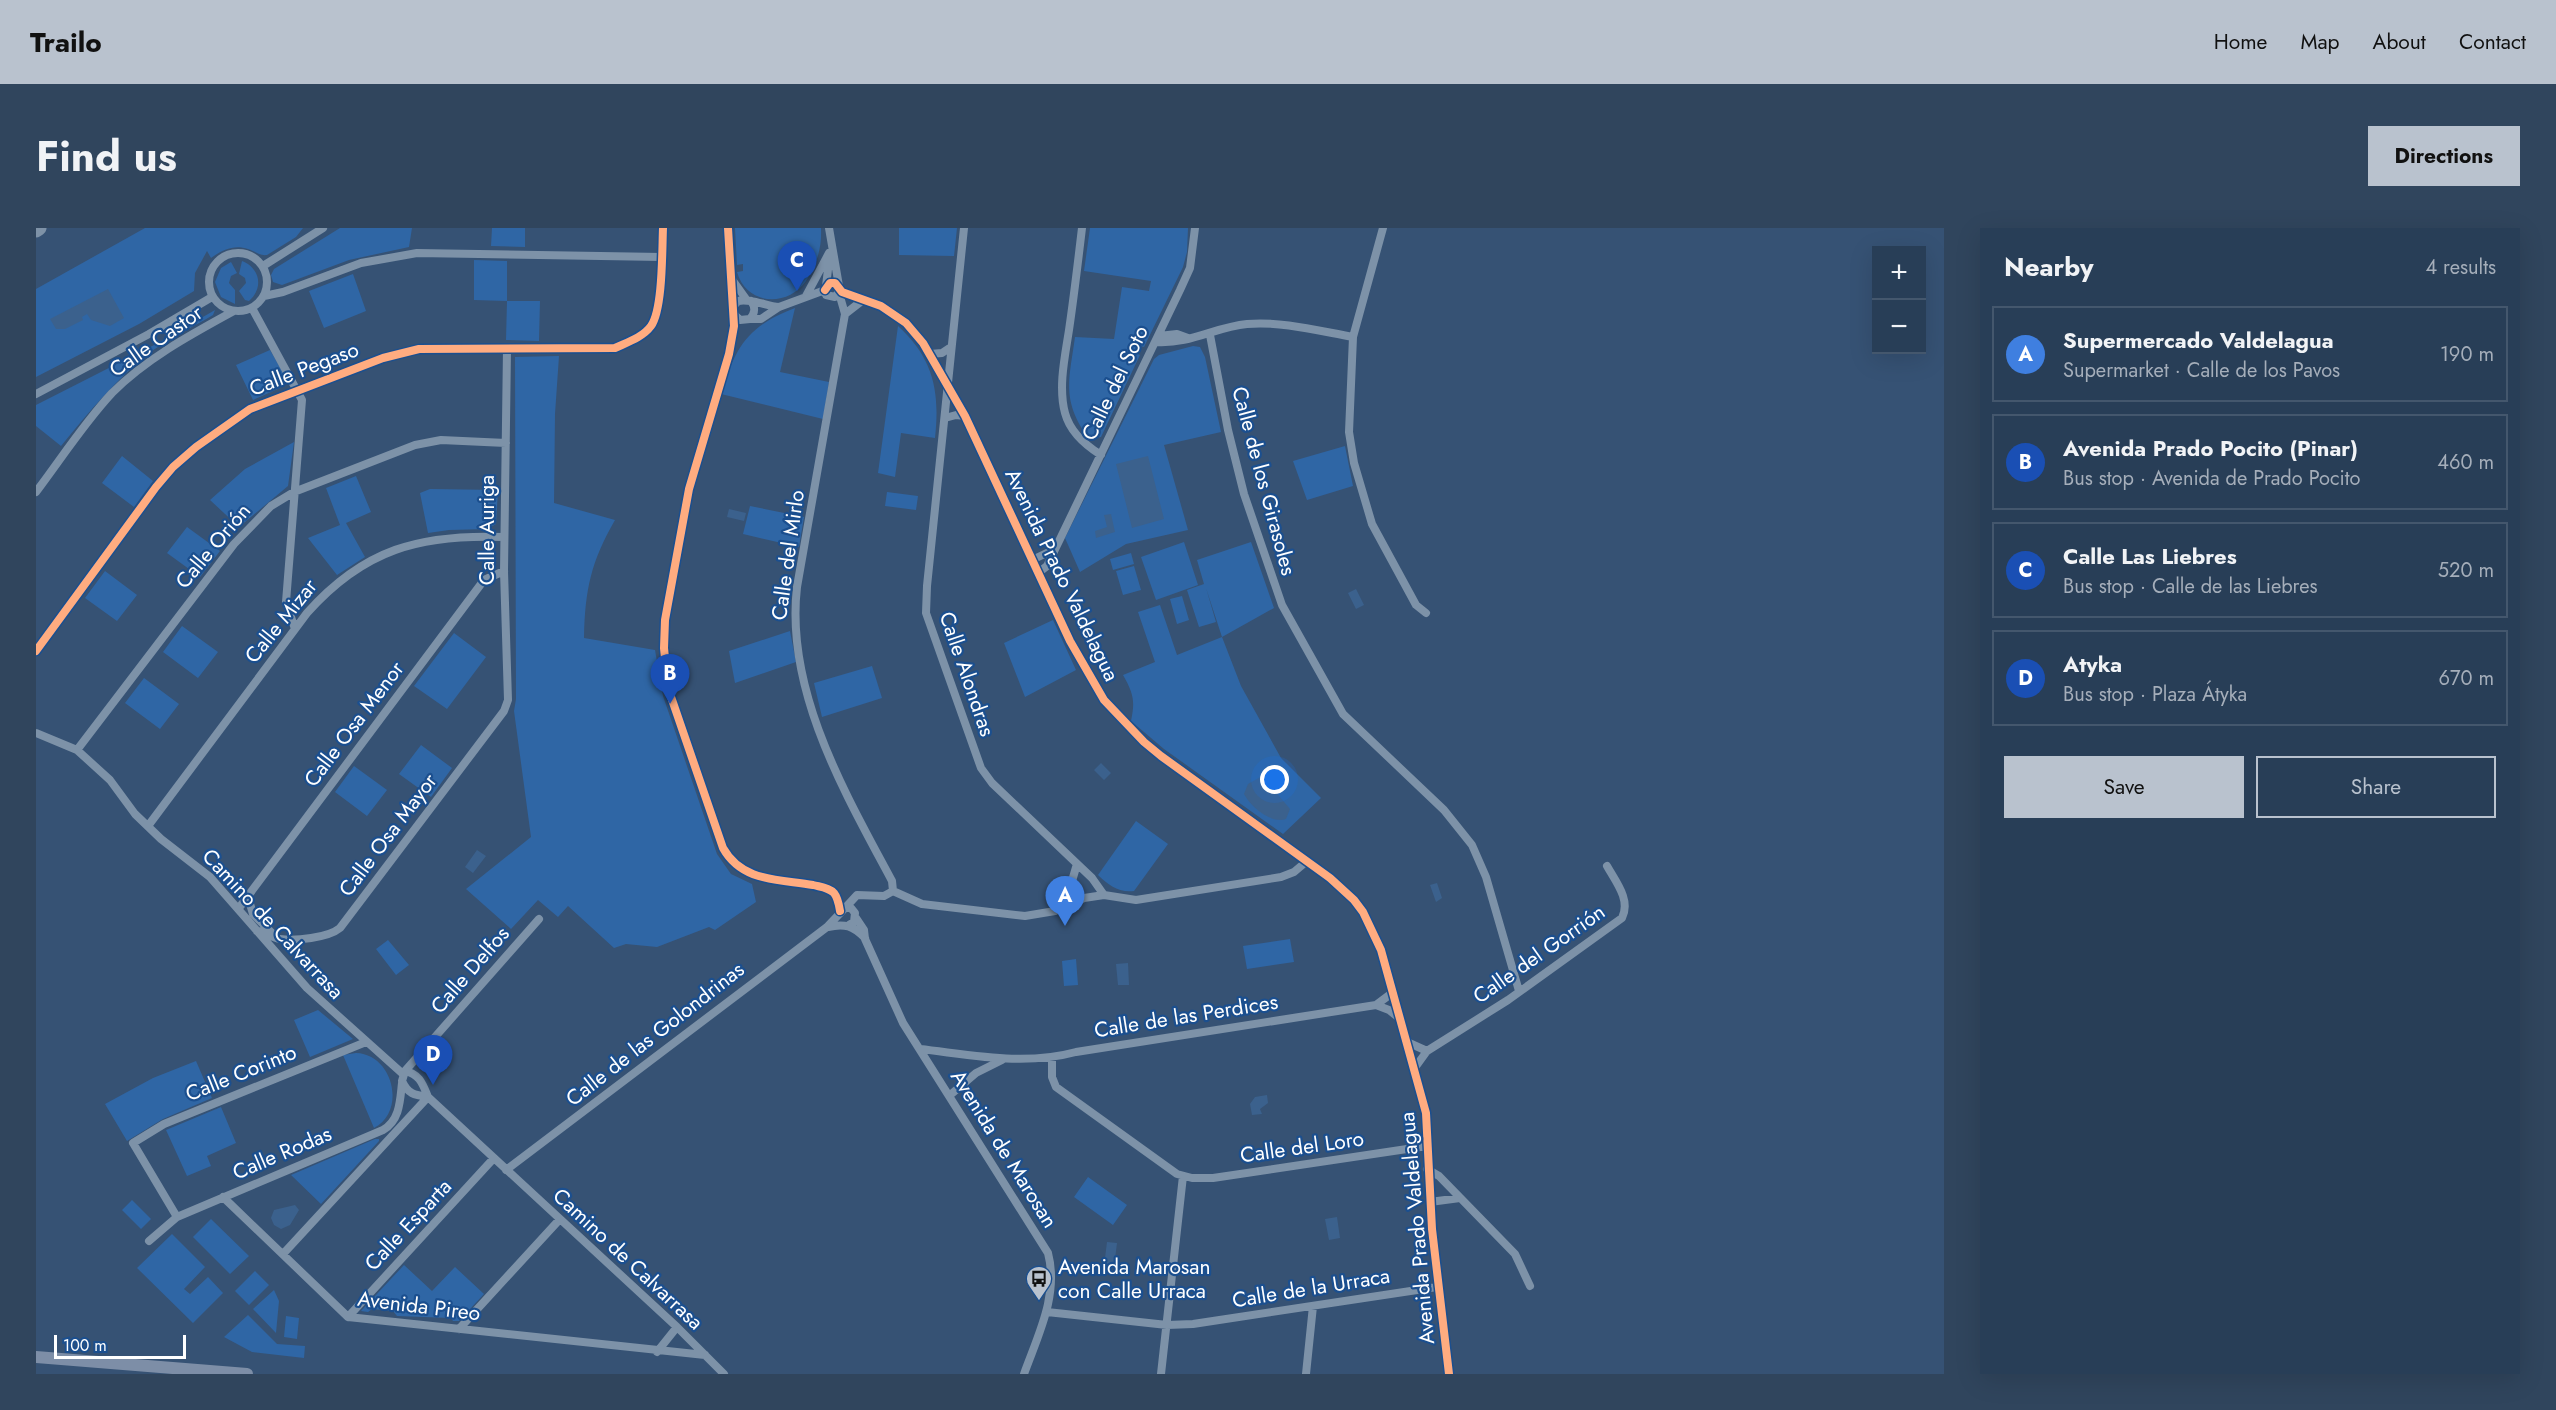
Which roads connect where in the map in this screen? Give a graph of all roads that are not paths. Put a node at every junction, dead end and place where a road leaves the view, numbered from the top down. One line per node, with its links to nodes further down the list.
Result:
1 (323, 228): 12 (street)
2 (663, 228): 11 (street)
3 (728, 228): 13 (street)
4 (829, 228): 9 (street)
5 (964, 228): 33 (street, Calle Alondras)
6 (1082, 228): 42 (street)
7 (1195, 228): 26 (street, Calle del Soto)
8 (1383, 228): 30 (street)
9 (830, 242): 10 (street); 15 (street, Calle del Mirlo)
10 (829, 252): 14 (street); 17 (street)
11 (662, 257): 16 (street); 34 (street, Calle Pegaso)
12 (262, 266): 16 (street); 18 (street)
13 (731, 277): 19 (street); 23 (street)
14 (825, 288): 15 (street); 15 (street); 17 (street)
15 (839, 290): 20 (street, Avenida Prado Valdelagua); 25 (street, Calle del Mirlo)
16 (264, 296): 22 (street)
17 (806, 296): 21 (street)
18 (212, 297): 24 (street); 38 (street)
19 (748, 300): 21 (street); 23 (street); 27 (street)
20 (863, 300): 25 (street); 35 (street, Avenida Prado Valdelagua)
21 (779, 307): 27 (street)
22 (252, 308): 24 (street); 37 (street)
23 (733, 310): 27 (street); 68 (street)
24 (234, 311): 43 (street, Calle Castor)
25 (845, 314): 60 (street, Calle del Mirlo)
26 (1167, 318): 28 (street); 31 (street, Calle del Soto)
27 (750, 320)
28 (1178, 334): 31 (street); 32 (street)
29 (1210, 334): 30 (street); 32 (street); 72 (street, Calle de los Girasoles)
30 (1353, 337): 50 (street)
31 (1157, 339): 32 (street); 42 (street, Calle del Soto)
32 (1189, 339)
33 (951, 347): 35 (street); 36 (street, Calle Alondras)
34 (507, 348): 37 (street, Calle Pegaso); 41 (street, Calle Auriga)
35 (930, 354): 36 (street, Avenida Prado Valdelagua)
36 (949, 385): 39 (street, Avenida Prado Valdelagua); 40 (street, Calle Alondras)
37 (297, 390): 44 (street); 52 (street, Calle Pegaso)
38 (36, 394)
39 (965, 416): 40 (street); 47 (street, Avenida Prado Valdelagua)
40 (945, 418): 58 (street, Calle Alondras)
41 (506, 443): 44 (street, Calle Orión); 45 (street, Calle Auriga)
42 (1101, 455): 46 (street, Calle del Soto)
43 (36, 492)
44 (294, 492): 51 (street); 55 (street, Calle Orión)
45 (504, 537): 48 (street, Calle Auriga); 51 (street, Calle Mizar)
46 (1054, 550): 47 (street); 49 (street, Calle del Soto)
47 (1032, 560): 49 (street, Avenida Prado Valdelagua)
48 (504, 571): 53 (street, Calle Auriga); 63 (street, Calle Osa Menor)
49 (1038, 573): 57 (street, Avenida Prado Valdelagua)
50 (1426, 613)
51 (295, 629): 56 (street, Calle Mizar)
52 (36, 651)
53 (504, 711): 70 (street, Calle Osa Mayor)
54 (36, 733): 55 (street, Camino de Calvarrasa)
55 (77, 750): 56 (street, Camino de Calvarrasa)
56 (148, 826): 64 (street, Camino de Calvarrasa)
57 (1307, 861): 62 (street); 73 (street, Avenida Prado Valdelagua)
58 (1077, 864): 62 (street, Calle Alondras); 65 (street)
59 (1607, 866): 72 (street, Calle del Gorrión)
60 (893, 891): 61 (street); 65 (street)
61 (864, 894): 66 (street); 68 (street)
62 (1104, 895): 65 (street)
63 (248, 897): 64 (street, Calle Osa Menor); 67 (street)
64 (239, 908): 67 (street, Camino de Calvarrasa)
65 (1064, 908)
66 (856, 916): 68 (street); 68 (street); 71 (street, Avenida de Marosan)
67 (251, 917): 70 (street, Camino de Calvarrasa)
68 (843, 917): 71 (street); 92 (street, Calle de las Golondrinas)
69 (538, 919): 85 (street, Calle Delfos)
70 (259, 927): 76 (street, Camino de Calvarrasa)
71 (866, 939): 78 (street, Avenida de Marosan)
72 (1519, 991): 79 (street, Calle del Gorrión)
73 (1392, 993): 74 (street, Calle de las Perdices); 75 (street, Avenida Prado Valdelagua)
74 (1376, 1005): 75 (street); 81 (street, Calle de las Perdices)
75 (1400, 1019): 77 (street, Avenida Prado Valdelagua)
76 (366, 1042): 85 (street, Camino de Calvarrasa); 97 (street, Calle Corinto)
77 (1407, 1042): 79 (street); 83 (street, Avenida Prado Valdelagua)
78 (920, 1049): 80 (street, Calle de las Perdices); 86 (street, Avenida de Marosan)
79 (1427, 1051): 83 (street, Calle del Gorrión)
80 (976, 1055): 82 (street, Calle de las Perdices); 84 (street)
81 (1052, 1058): 82 (street, Calle de las Perdices); 93 (street)
82 (1002, 1060): 84 (street, Calle de las Perdices)
83 (1414, 1069): 89 (street, Avenida Prado Valdelagua)
84 (979, 1071): 86 (street, Calle de las Perdices)
85 (403, 1076): 87 (street); 87 (street, Camino de Calvarrasa); 88 (street)
86 (949, 1096): 104 (street, Avenida de Marosan)
87 (424, 1097): 88 (street); 90 (street, Camino de Calvarrasa)
88 (394, 1127): 94 (street, Calle Rodas); 100 (street)
89 (1427, 1146): 91 (street, Avenida Prado Valdelagua); 93 (street, Calle del Loro)
90 (494, 1158): 92 (street, Camino de Calvarrasa); 105 (street, Calle Esparta)
91 (1427, 1169): 95 (street); 96 (street, Avenida Prado Valdelagua)
92 (506, 1170): 98 (street, Camino de Calvarrasa)
93 (1183, 1176): 106 (street)
94 (223, 1197): 97 (street, Calle Rodas); 100 (street, Avenida Pireo)
95 (1460, 1198): 96 (street); 101 (street)
96 (1430, 1202): 102 (street, Avenida Prado Valdelagua)
97 (177, 1217): 99 (street, Calle Rodas)
98 (560, 1219): 107 (street, Camino de Calvarrasa); 108 (street)
99 (149, 1241)
100 (283, 1254): 105 (street, Avenida Pireo)
101 (1530, 1286)
102 (1437, 1287): 103 (street, Calle de la Urraca); 117 (street, Avenida Prado Valdelagua)
103 (1313, 1306): 106 (street, Calle de la Urraca); 116 (street)
104 (1047, 1312): 106 (street, Calle de la Urraca); 114 (street, Avenida de Marosan)
105 (348, 1317): 108 (street, Avenida Pireo)
106 (1167, 1325): 115 (street)
107 (677, 1327): 109 (street); 110 (street, Camino de Calvarrasa)
108 (459, 1329): 109 (street, Avenida Pireo)
109 (657, 1352): 110 (street, Avenida Pireo)
110 (705, 1355): 113 (street, Camino de Calvarrasa)
111 (36, 1357): 112 (main road)
112 (247, 1374)
113 (724, 1374)
114 (1024, 1374)
115 (1161, 1374)
116 (1306, 1374)
117 (1449, 1374)

